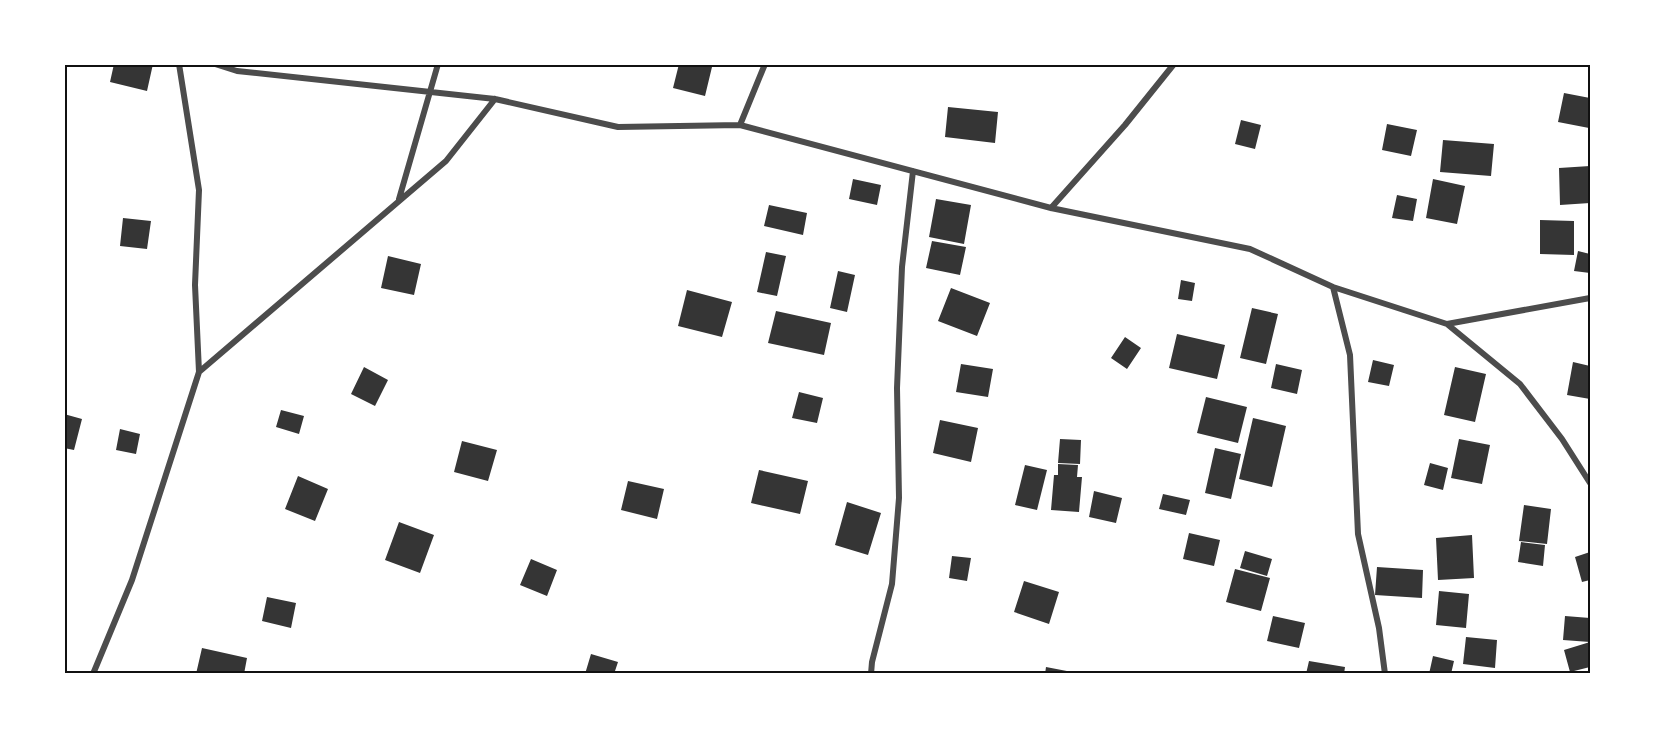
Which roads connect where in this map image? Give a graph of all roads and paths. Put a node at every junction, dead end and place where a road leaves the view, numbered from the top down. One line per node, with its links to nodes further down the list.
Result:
1 (179, 64): 15 (street)
2 (215, 64): 6 (street)
3 (438, 64): 6 (street)
4 (765, 64): 8 (street)
5 (1174, 64): 11 (street)
6 (430, 92): 7 (street); 10 (street)
7 (495, 99): 8 (street); 10 (street)
8 (740, 125): 9 (street)
9 (913, 171): 11 (street); 18 (street)
10 (399, 200): 15 (street)
11 (1052, 208): 12 (street)
12 (1333, 287): 14 (street); 19 (street)
13 (1590, 298): 14 (street)
14 (1447, 324): 16 (street)
15 (199, 372): 17 (street)
16 (1590, 483)
17 (93, 674)
18 (871, 674)
19 (1384, 674)

